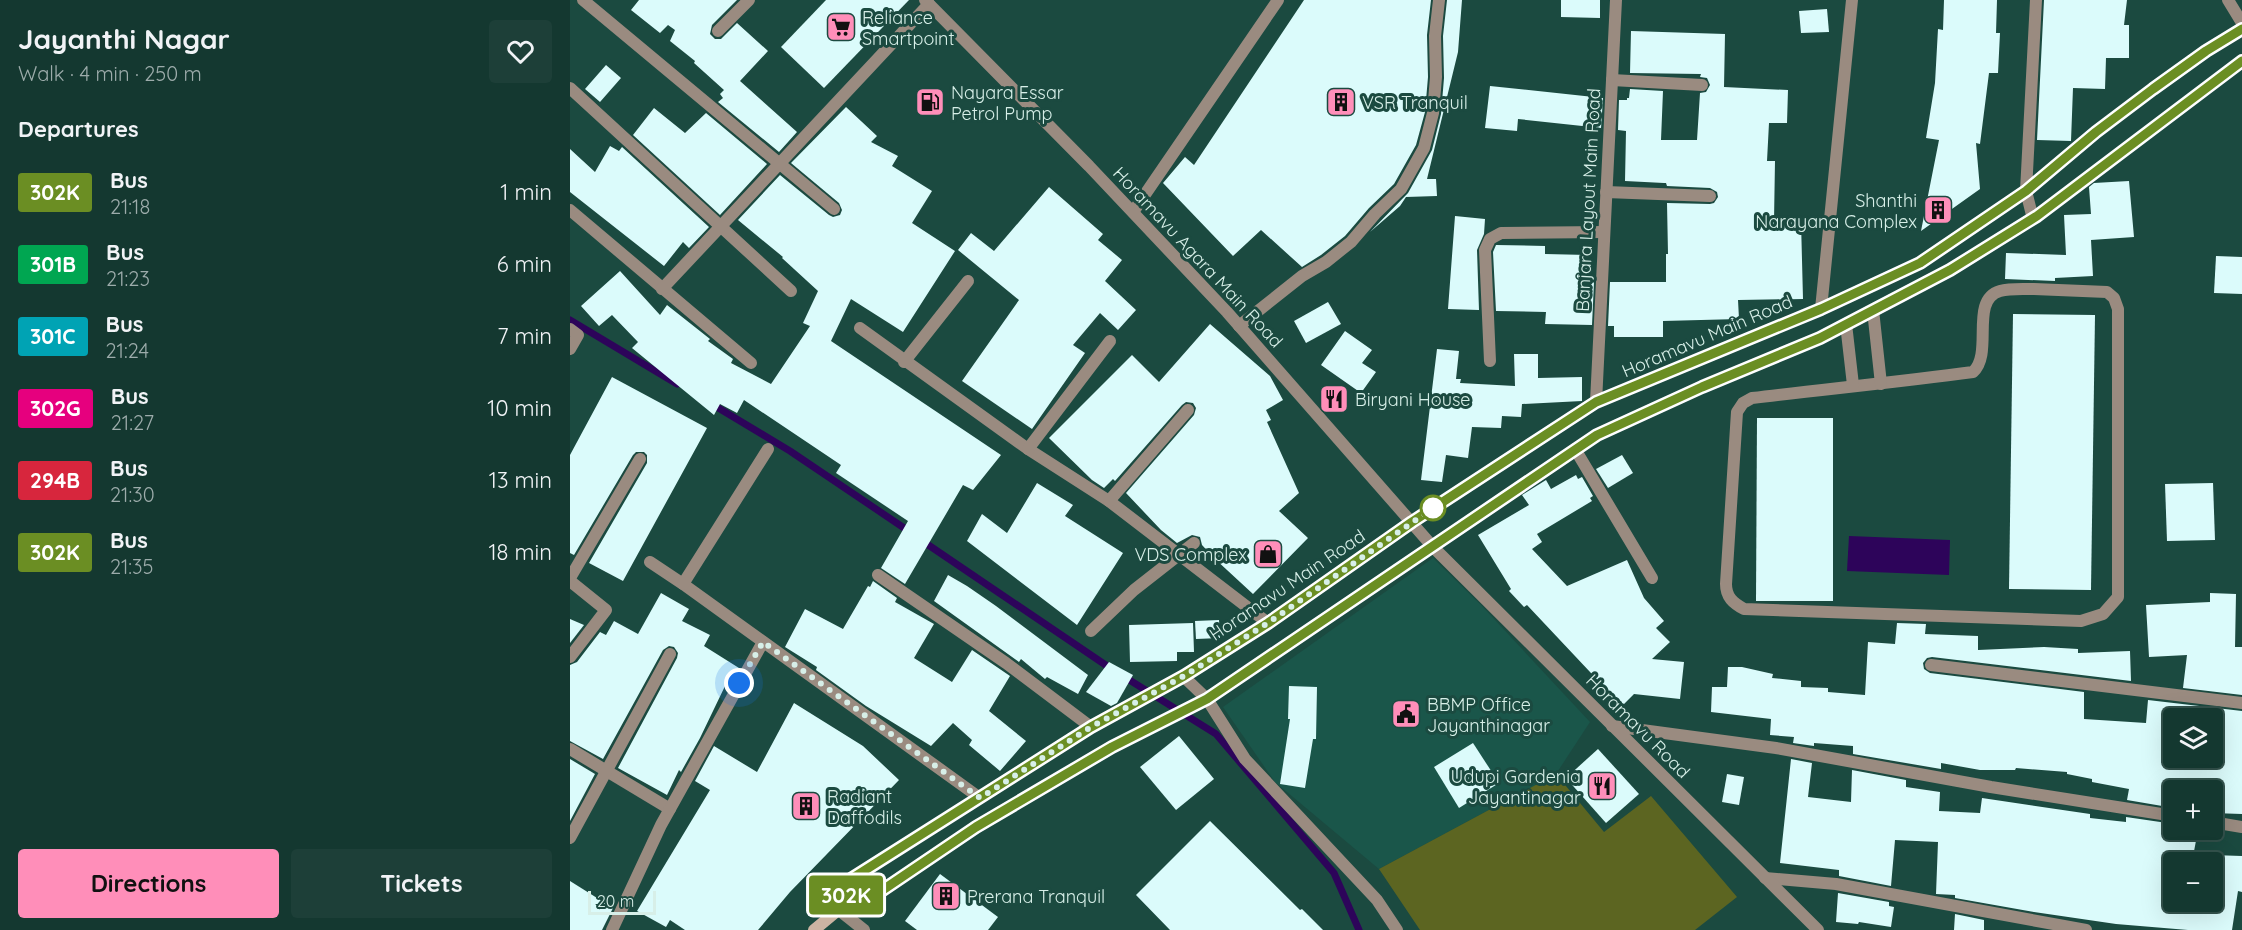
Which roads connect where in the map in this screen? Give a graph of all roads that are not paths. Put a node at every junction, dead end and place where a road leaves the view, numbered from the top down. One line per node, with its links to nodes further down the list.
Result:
1 (583, 0): 17 (street)
2 (749, 0): 12 (street)
3 (1278, 0): 23 (street)
4 (1439, 0): 33 (street)
5 (1616, 0): 14 (street, Banjara Layout Main Road)
6 (1852, 0): 30 (street)
7 (2036, 0): 18 (street)
8 (2228, 0): 10 (street)
9 (927, 2): 17 (street); 23 (street, Horamavu Agara Main Road)
10 (2242, 23)
11 (2242, 29): 18 (main road, Horamavu Main Road)
12 (718, 31)
13 (2242, 61): 24 (main road)
14 (1612, 80): 15 (street); 19 (street, Banjara Layout Main Road)
15 (1702, 85)
16 (570, 87): 25 (street)
17 (779, 164): 21 (street); 25 (street)
18 (2026, 191): 24 (street); 30 (main road, Horamavu Main Road)
19 (1606, 192): 20 (street); 26 (street, Banjara Layout Main Road)
20 (1710, 196)
21 (834, 209)
22 (570, 210): 28 (street)
23 (1133, 212): 33 (street, Horamavu Agara Main Road)
24 (2033, 219): 31 (main road)
25 (722, 226): 28 (street); 29 (street)
26 (1604, 232): 38 (street); 43 (street, Banjara Layout Main Road)
27 (968, 281): 39 (street)
28 (662, 289): 40 (street)
29 (791, 291)
30 (1821, 309): 43 (main road, Horamavu Main Road)
31 (1873, 310): 32 (main road); 41 (street)
32 (1846, 324): 42 (street); 47 (main road)
33 (1239, 326): 50 (street, Horamavu Agara Main Road)
34 (860, 328): 39 (street)
35 (570, 329): 37 (street)
36 (1110, 341): 46 (street)
37 (570, 349)
38 (1490, 361)
39 (904, 362): 46 (street)
40 (750, 363)
41 (1881, 384): 42 (street); 42 (street)
42 (1853, 386)
43 (1596, 402): 50 (main road, Horamavu Main Road)
44 (1188, 410): 49 (street)
45 (768, 449): 58 (street)
46 (1028, 449): 49 (street)
47 (1575, 449): 52 (main road); 56 (street)
48 (640, 459): 57 (street)
49 (1109, 501): 53 (street)
50 (1412, 522): 52 (street, Horamavu Agara Main Road); 59 (main road, Horamavu Main Road)
51 (1194, 543): 53 (street)
52 (1434, 548): 66 (main road); 68 (street, Horamavu Road)
53 (1178, 554): 59 (street); 60 (street)
54 (650, 562): 58 (street)
55 (878, 575): 69 (street)
56 (1652, 578)
57 (570, 579): 63 (street)
58 (683, 584): 61 (street)
59 (1268, 623): 65 (main road, Horamavu Main Road)
60 (1091, 632)
61 (763, 642): 72 (street); 73 (street)
62 (670, 654): 71 (street)
63 (570, 657)
64 (1931, 665): 67 (street)
65 (1184, 676): 66 (street); 69 (main road, Horamavu Main Road)
66 (1207, 699): 79 (main road); 83 (street)
67 (2242, 703)
68 (1612, 726): 74 (street); 78 (street, Horamavu Road)
69 (1091, 727): 72 (main road, Horamavu Main Road)
70 (570, 749): 71 (street)
71 (607, 772): 73 (street); 77 (street)
72 (980, 798): 79 (main road, Horamavu Main Road)
73 (670, 809): 80 (street)
74 (2163, 814)
75 (2223, 824): 76 (street)
76 (2242, 827)
77 (570, 838)
78 (1766, 878): 84 (street, Horamavu Road); 85 (street)
79 (841, 908): 81 (main road); 82 (street)
80 (612, 930)
81 (814, 930)
82 (864, 930)
83 (1397, 930)
84 (1818, 930)
85 (2086, 930)

